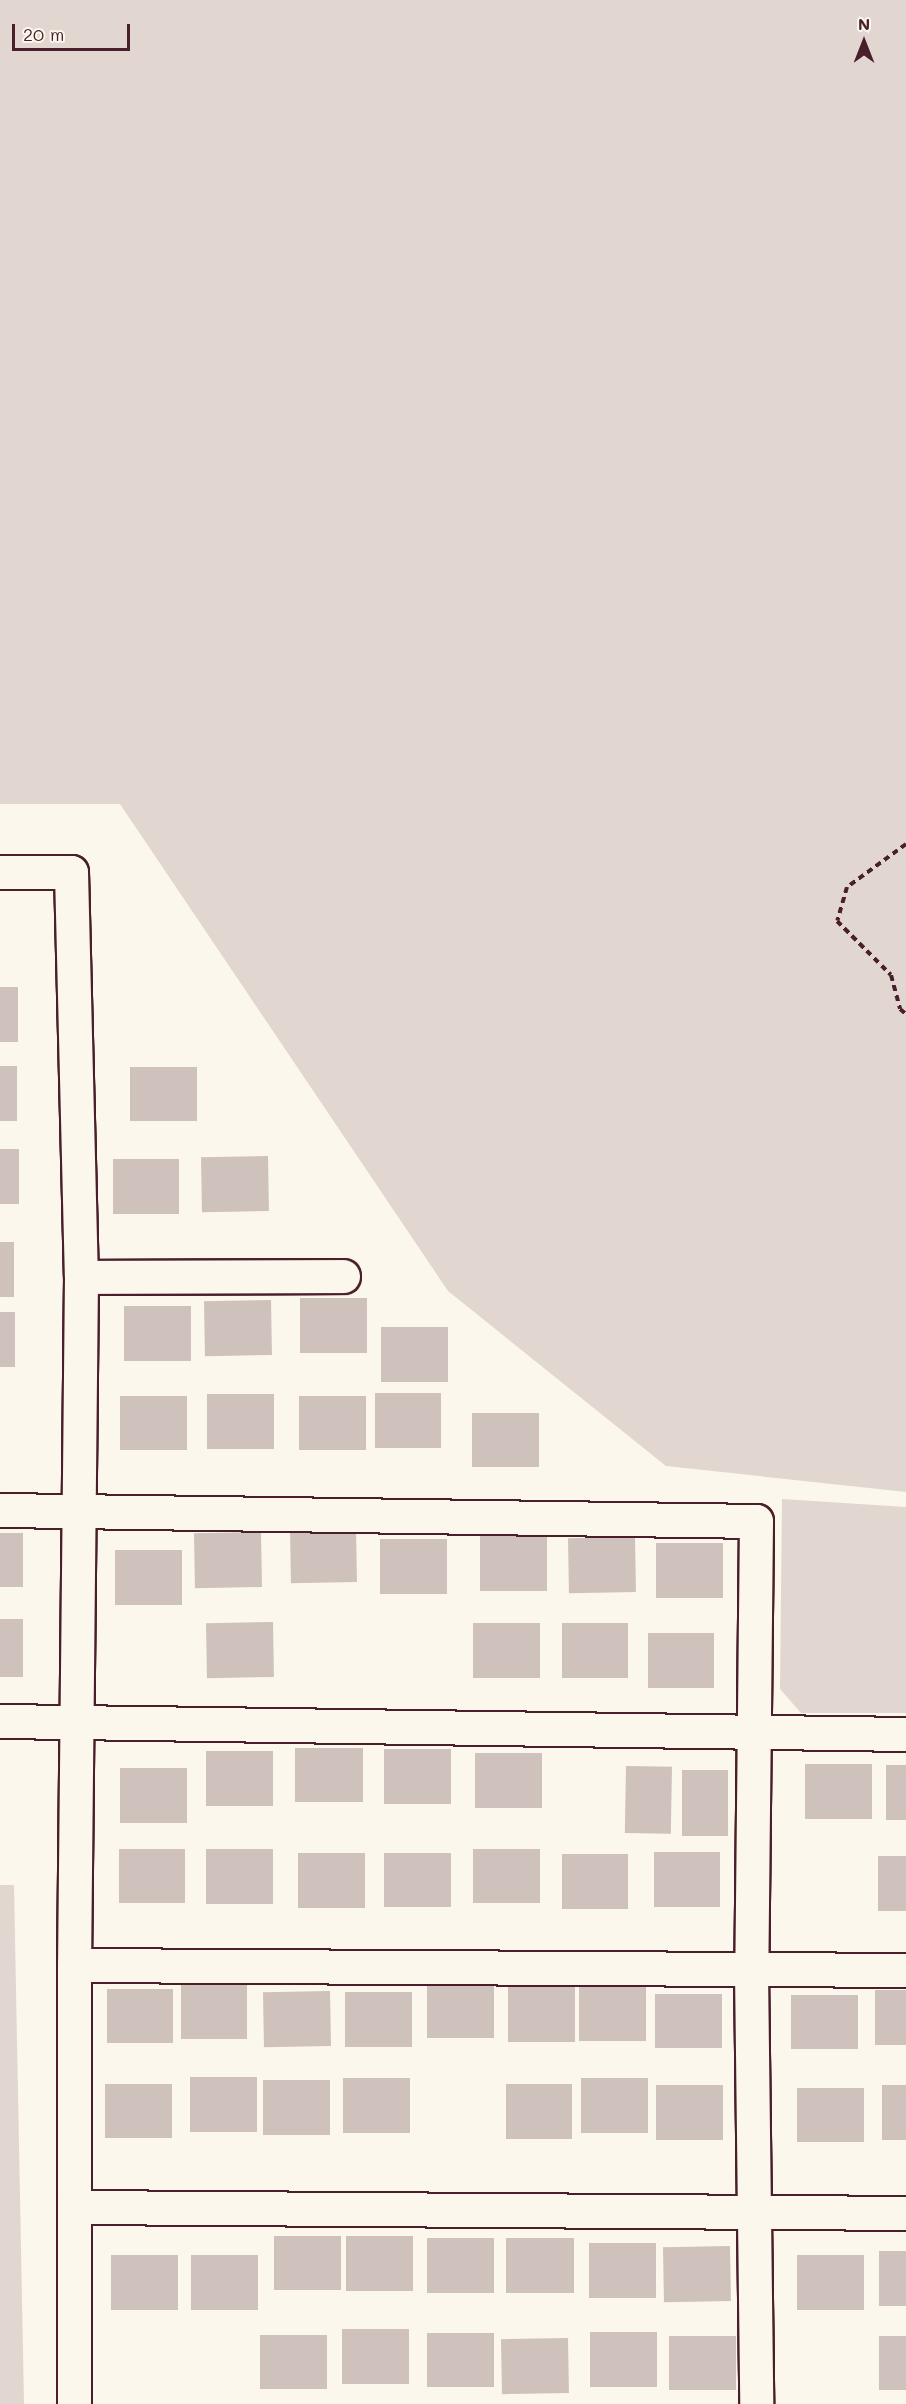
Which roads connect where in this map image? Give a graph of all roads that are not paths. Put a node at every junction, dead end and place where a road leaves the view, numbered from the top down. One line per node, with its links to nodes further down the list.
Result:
1 (0, 872): 3 (street)
2 (343, 1276): 3 (street)
3 (81, 1277): 5 (street)
4 (0, 1510): 5 (street)
5 (79, 1512): 7 (street); 8 (street)
6 (0, 1721): 7 (street)
7 (75, 1722): 8 (street); 10 (street)
8 (755, 1732): 9 (street); 11 (street)
9 (906, 1734)
10 (74, 1965): 11 (street); 13 (street)
11 (751, 1970): 12 (street); 14 (street)
12 (906, 1970)
13 (76, 2206): 14 (street); 16 (street)
14 (756, 2212): 15 (street); 17 (street)
15 (906, 2213)
16 (74, 2404)
17 (756, 2404)

